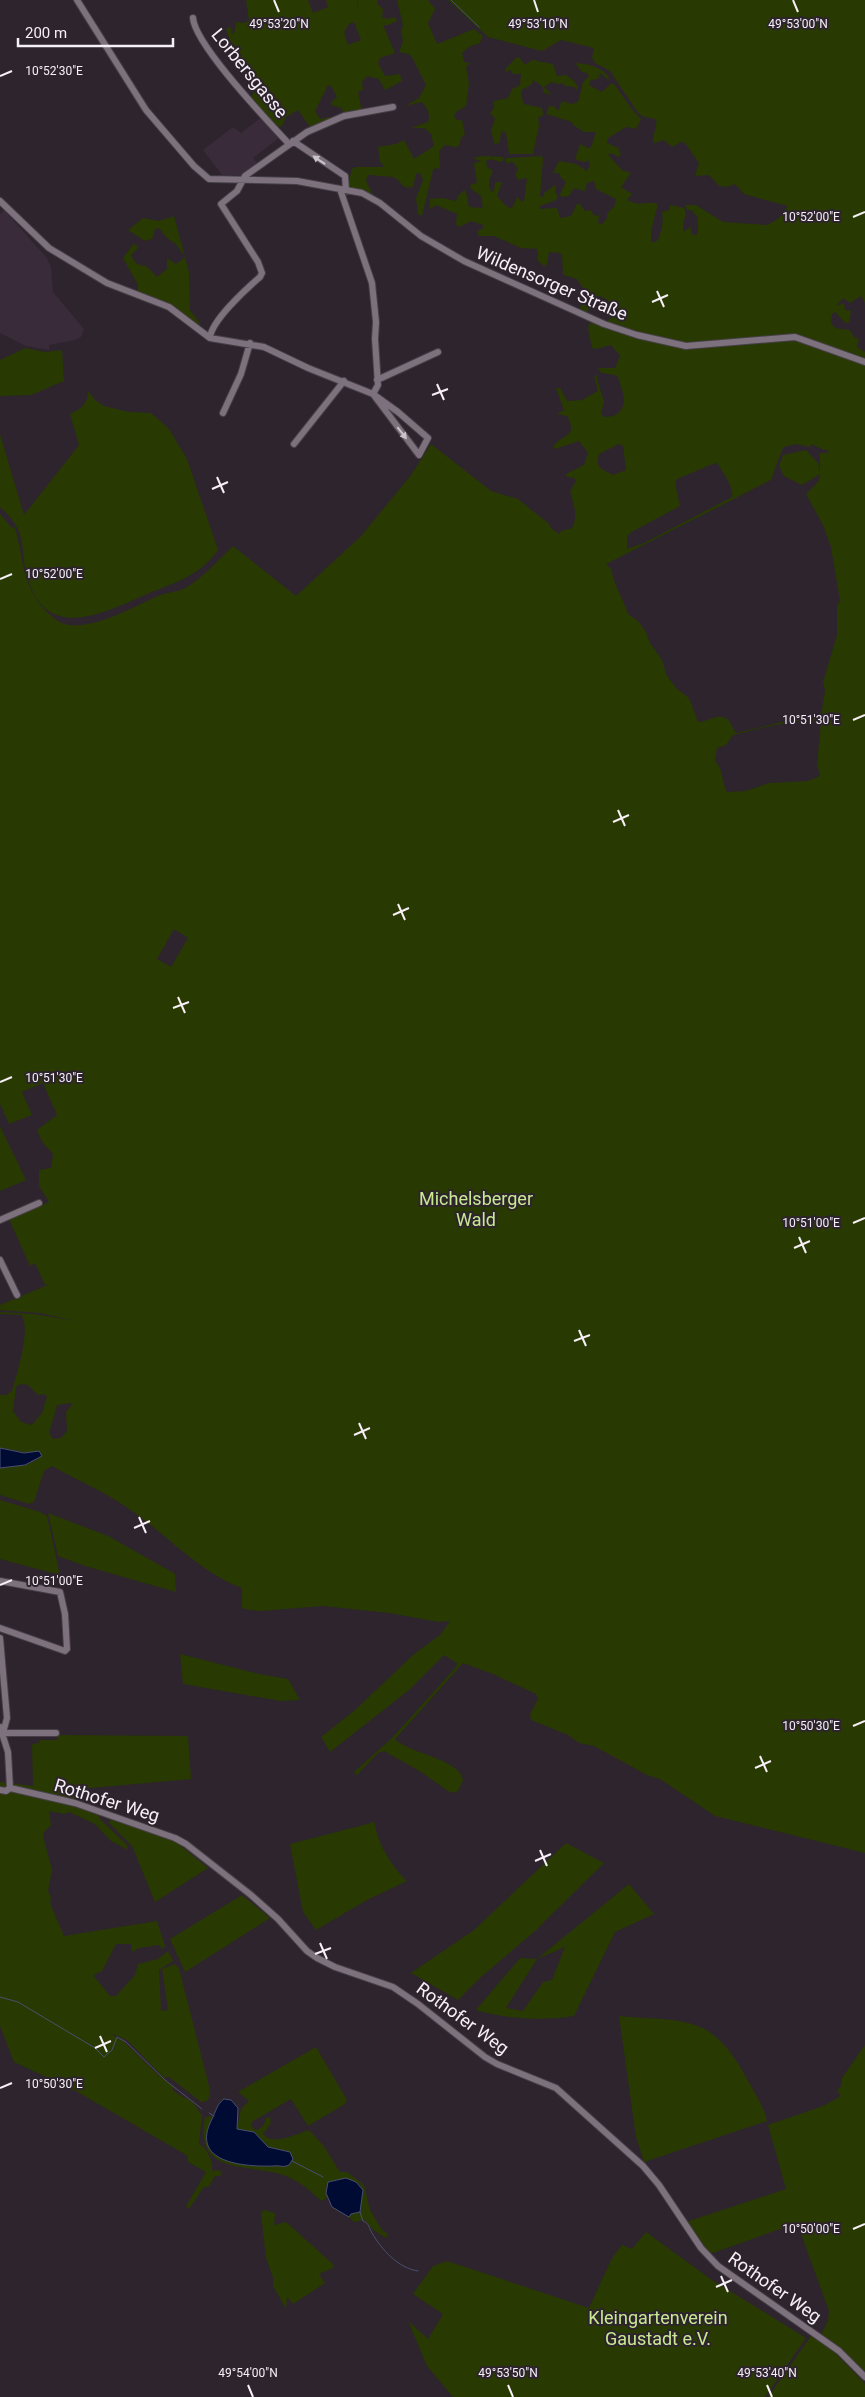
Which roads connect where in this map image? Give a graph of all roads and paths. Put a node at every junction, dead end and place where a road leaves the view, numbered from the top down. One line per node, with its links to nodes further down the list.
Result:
1 (77, 0): 5 (street, Wildensorger Straße)
2 (193, 18): 4 (street, Lorbersgasse)
3 (393, 107): 4 (street)
4 (291, 142): 5 (street); 6 (street, Lorbersgasse, one-way to 4)
5 (242, 180): 6 (street, Wildensorger Straße); 8 (street)
6 (343, 189): 11 (street, Wildensorger Straße); 12 (street)
7 (0, 201): 8 (street)
8 (210, 338): 9 (street)
9 (250, 343): 13 (street); 15 (street)
10 (438, 352): 12 (street)
11 (865, 362)
12 (378, 380): 14 (street)
13 (344, 382): 14 (street); 16 (street)
14 (373, 394): 14 (street, one-way to 14)
15 (223, 413)
16 (294, 444)
17 (39, 1203): 18 (street)
18 (0, 1220)
19 (0, 1260): 20 (street)
20 (17, 1295)
21 (0, 1581): 22 (street)
22 (0, 1628)
23 (0, 1638): 24 (street)
24 (2, 1730): 25 (street); 26 (street)
25 (56, 1733)
26 (10, 1788): 27 (street); 28 (street, Rothofer Weg)
27 (0, 1790)
28 (865, 2377)

